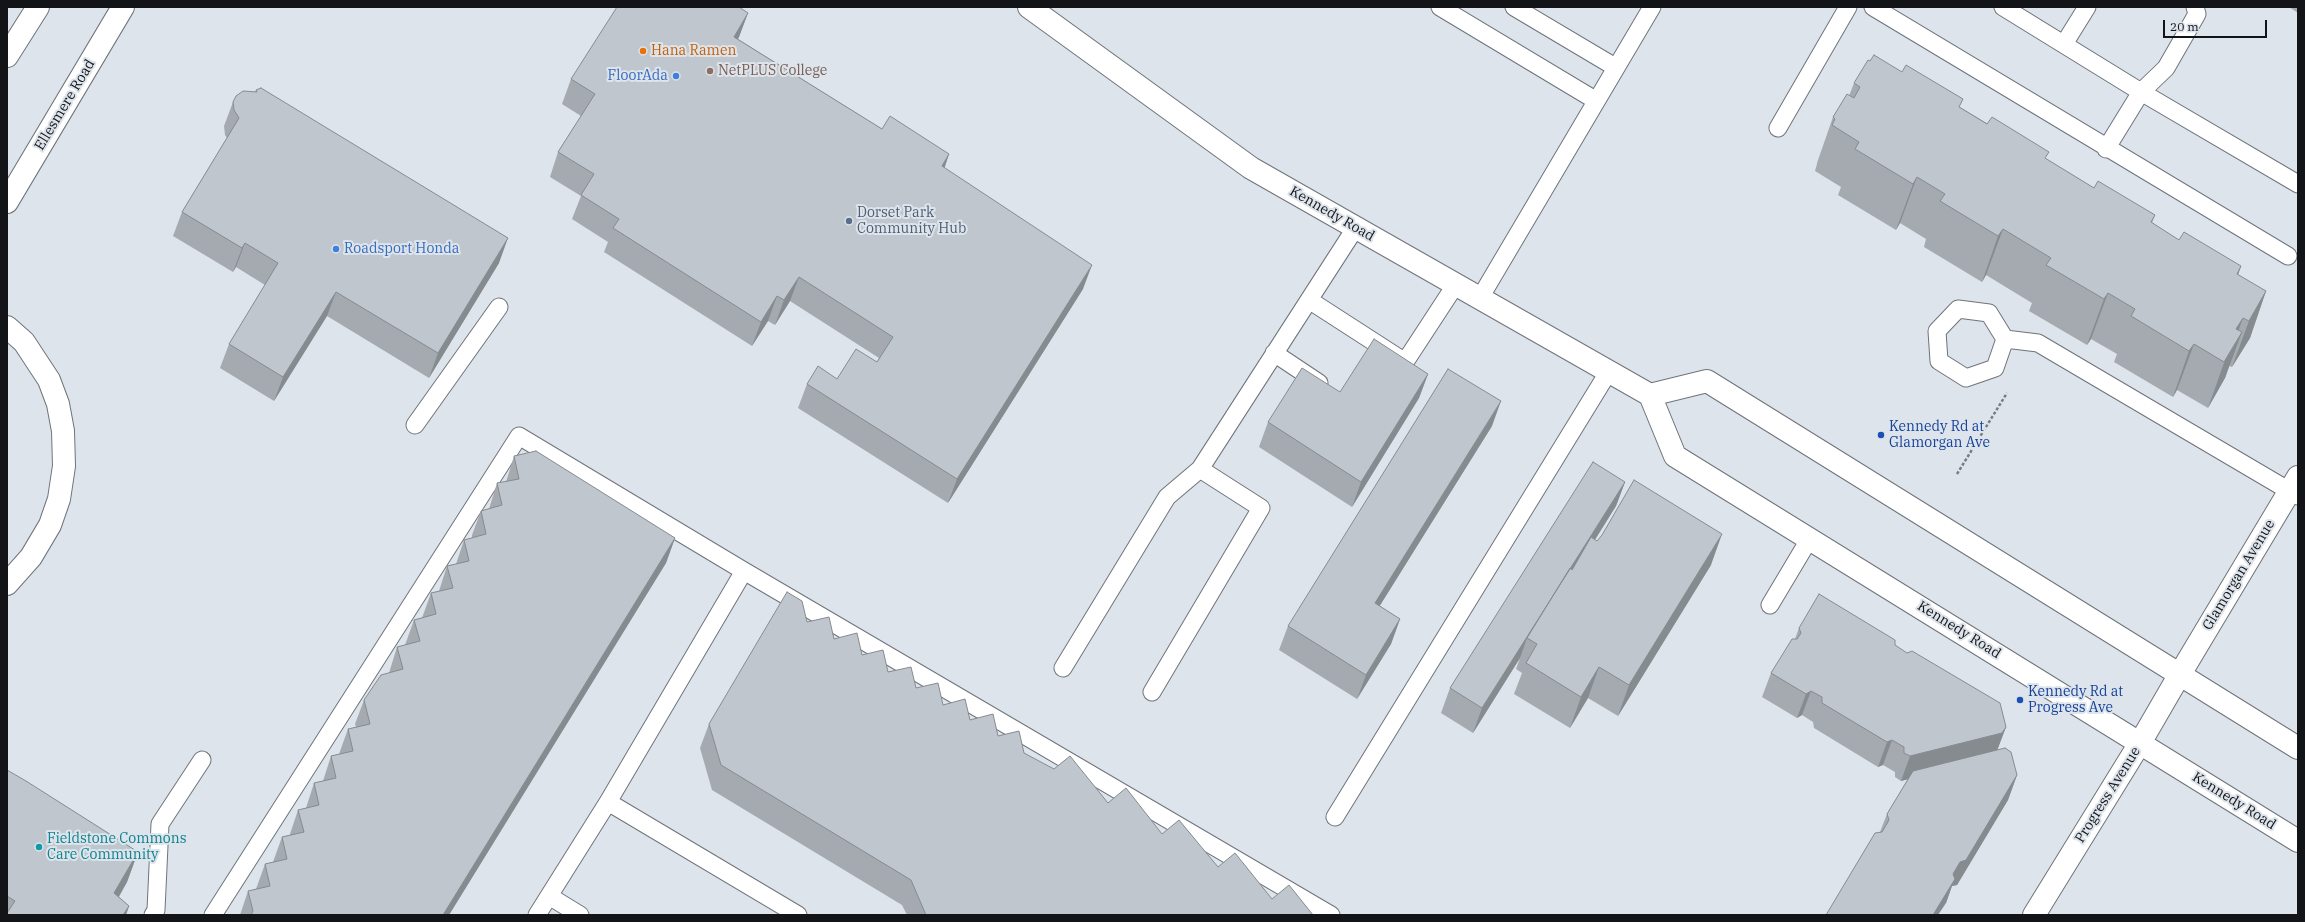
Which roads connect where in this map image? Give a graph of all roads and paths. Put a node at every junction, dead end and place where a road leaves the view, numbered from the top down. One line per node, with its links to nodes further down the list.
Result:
1 (38, 7): 13 (main road)
2 (123, 7): 20 (main road, Ellesmere Road)
3 (1029, 7): 21 (main road, Kennedy Road)
4 (1440, 7): 16 (lane)
5 (1514, 7): 14 (lane)
6 (1652, 7): 14 (lane)
7 (1848, 7): 17 (lane)
8 (1873, 7): 18 (lane)
9 (2002, 7): 12 (lane)
10 (2087, 7): 12 (lane)
11 (2195, 7): 15 (lane)
12 (2064, 44): 15 (lane)
13 (7, 56)
14 (1615, 67): 16 (lane)
15 (2142, 92): 18 (lane); 19 (lane)
16 (1596, 100): 24 (lane)
17 (1778, 128)
18 (2106, 149): 22 (lane)
19 (2298, 184)
20 (7, 202)
21 (1356, 227): 23 (main road, Kennedy Road); 25 (lane)
22 (2288, 256)
23 (1456, 284): 24 (main road, Kennedy Road); 25 (lane)
24 (1480, 298): 30 (main road, Kennedy Road)
25 (1309, 300): 29 (lane)
26 (499, 307): 34 (lane)
27 (7, 327): 40 (main road)
28 (2005, 340): 28 (lane); 37 (lane)
29 (1274, 353): 32 (lane); 35 (lane)
30 (1609, 371): 33 (main road, Kennedy Road); 49 (lane)
31 (2008, 391): 36 (path)
32 (1334, 394)
33 (1650, 395): 38 (main road, Kennedy Road); 43 (main road)
34 (415, 425)
35 (1200, 469): 42 (lane); 44 (lane)
36 (1957, 474)
37 (2295, 488): 43 (main road, Glamorgan Avenue)
38 (1810, 538): 41 (lane); 45 (main road, Kennedy Road)
39 (744, 571): 48 (lane); 53 (lane); 57 (lane)
40 (7, 584)
41 (1770, 605)
42 (1062, 668)
43 (2180, 674): 45 (main road, Progress Avenue); 46 (main road)
44 (1152, 692)
45 (2140, 743): 50 (main road, Kennedy Road); 58 (main road, Progress Avenue)
46 (2298, 748)
47 (202, 760): 52 (lane)
48 (608, 802): 51 (lane); 56 (lane)
49 (1335, 817)
50 (2298, 841)
51 (548, 896): 54 (lane); 55 (lane)
52 (153, 915)
53 (212, 915)
54 (537, 915)
55 (580, 915)
56 (798, 915)
57 (1330, 915)
58 (2034, 915)

